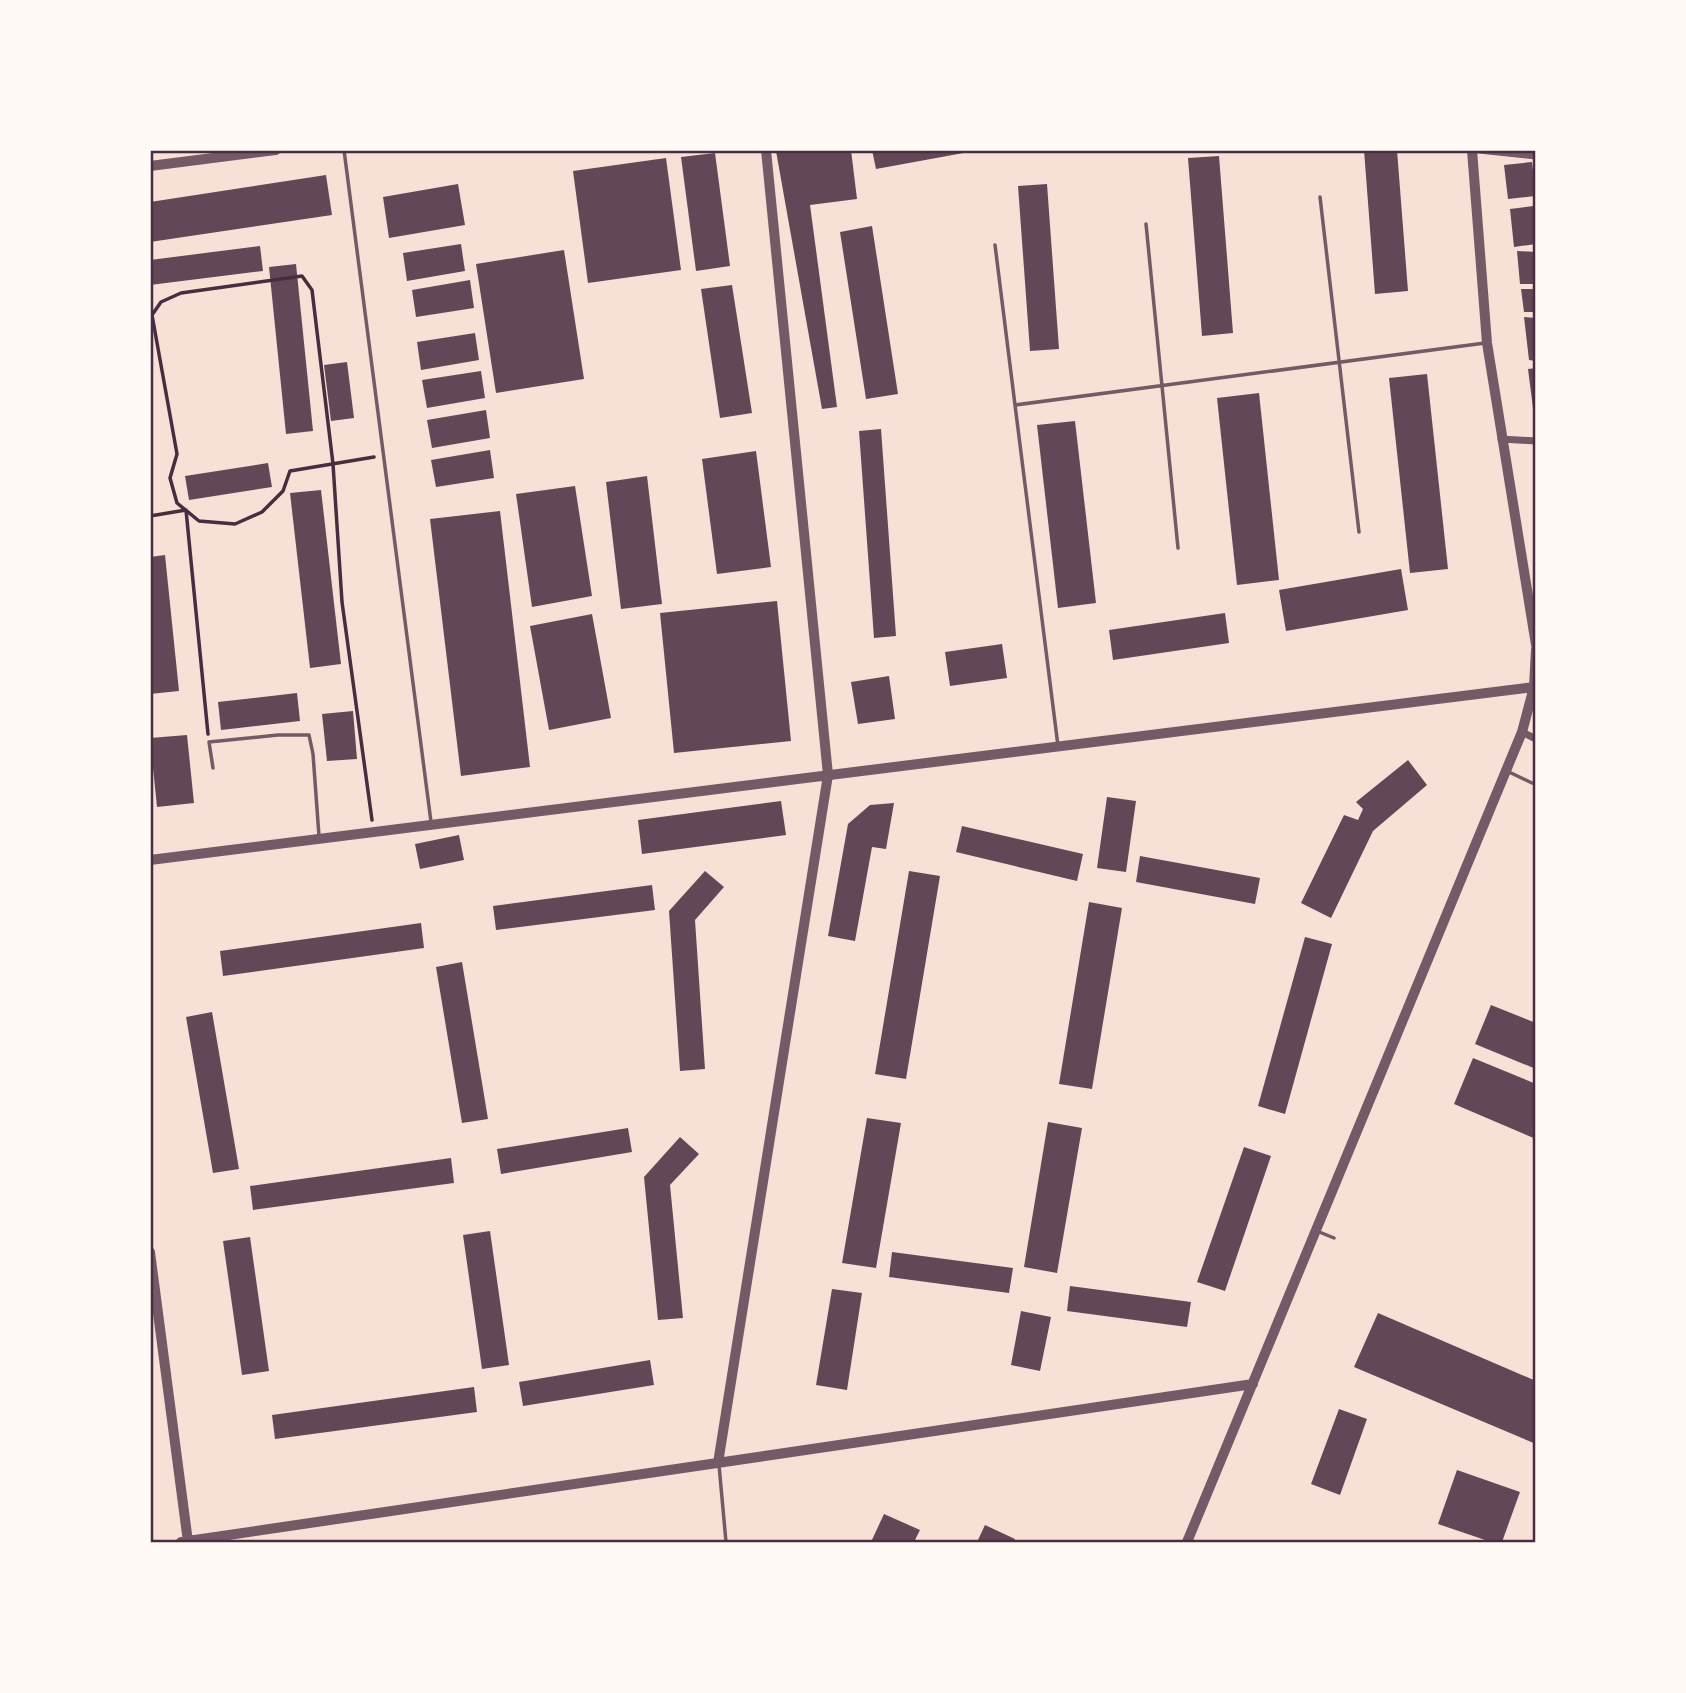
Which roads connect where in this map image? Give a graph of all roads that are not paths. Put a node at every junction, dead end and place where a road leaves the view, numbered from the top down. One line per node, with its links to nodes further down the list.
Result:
1 (276, 150): 7 (street)
2 (344, 150): 28 (lane)
3 (766, 150): 26 (street)
4 (1472, 150): 11 (street)
5 (1479, 150): 6 (street)
6 (1535, 156)
7 (150, 166)
8 (1320, 197): 12 (lane)
9 (1146, 224): 13 (lane)
10 (995, 245): 14 (lane)
11 (1488, 343): 12 (lane); 15 (street)
12 (1341, 362): 13 (lane); 17 (lane)
13 (1163, 386): 14 (lane); 18 (lane)
14 (1015, 405): 23 (lane)
15 (1501, 439): 16 (street); 19 (street)
16 (1535, 441)
17 (1359, 532)
18 (1178, 548)
19 (1535, 647): 20 (street)
20 (1534, 687): 21 (street); 23 (street)
21 (1522, 732): 22 (street); 25 (street)
22 (1535, 739)
23 (1058, 746): 26 (street)
24 (213, 768): 29 (lane)
25 (1506, 771): 27 (lane); 31 (street)
26 (828, 775): 28 (street); 35 (street)
27 (1532, 783)
28 (431, 825): 29 (street)
29 (319, 838): 30 (street)
30 (150, 860)
31 (1316, 1230): 32 (lane); 34 (street)
32 (1334, 1238)
33 (150, 1252): 36 (street)
34 (1253, 1384): 35 (street); 38 (street)
35 (719, 1463): 36 (street); 37 (lane)
36 (186, 1542)
37 (726, 1542)
38 (1187, 1542)

